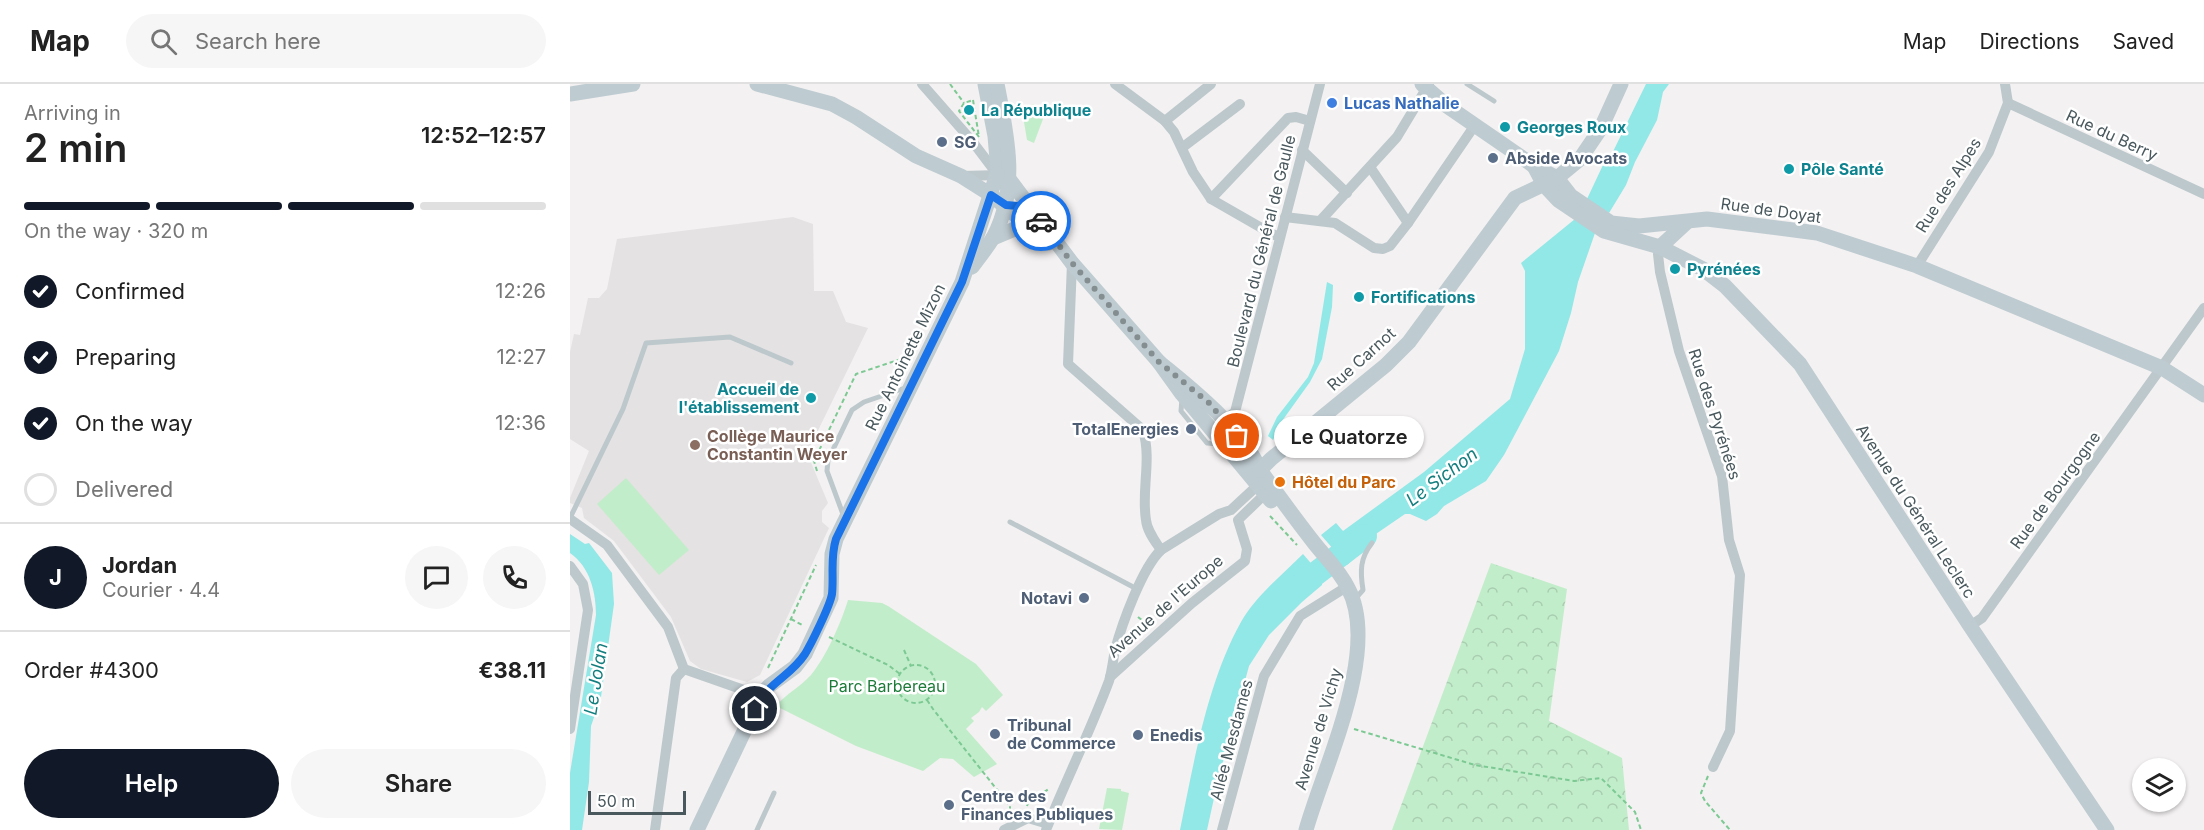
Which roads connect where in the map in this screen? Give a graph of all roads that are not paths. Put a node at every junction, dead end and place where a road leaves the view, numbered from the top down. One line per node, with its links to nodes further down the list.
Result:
1 (633, 84): 13 (main road)
2 (757, 84): 23 (main road)
3 (922, 84): 24 (street)
4 (1007, 84): 11 (street)
5 (1115, 84): 17 (street)
6 (1211, 84): 17 (street)
7 (1320, 84): 18 (street, Boulevard du Général de Gaulle)
8 (1467, 84): 14 (lane)
9 (1621, 84): 25 (main road, Rue Carnot)
10 (2005, 84): 15 (street)
11 (991, 85): 24 (main road)
12 (1426, 85): 19 (main road); 22 (street)
13 (570, 94)
14 (1494, 101)
15 (2008, 103): 27 (street, Rue du Berry); 41 (street, Rue des Alpes)
16 (1240, 104): 20 (street)
17 (1165, 121): 20 (street)
18 (1310, 121): 21 (street, Boulevard du Général de Gaulle); 29 (street)
19 (1475, 125): 25 (main road); 35 (street)
20 (1183, 147): 29 (street)
21 (1302, 150): 26 (street); 31 (street, Boulevard du Général de Gaulle)
22 (1370, 167): 26 (street); 35 (street)
23 (961, 176): 24 (street); 28 (main road)
24 (1003, 176): 28 (main road, Rue Antoinette Mizon); 30 (main road, Rue Antoinette Mizon); 32 (main road)
25 (1550, 181): 36 (main road); 53 (main road, Rue Carnot)
26 (1347, 193): 33 (street)
27 (2204, 194)
28 (991, 195): 30 (main road); 42 (main road, Rue Antoinette Mizon)
29 (1211, 199): 37 (street)
30 (1006, 205): 32 (main road); 38 (main road, Rue Antoinette Mizon)
31 (1285, 217): 33 (street); 37 (street, Boulevard du Général de Gaulle)
32 (1031, 219): 38 (main road); 40 (main road)
33 (1320, 221): 35 (street)
34 (1687, 222): 36 (main road, Rue de Doyat); 39 (main road); 41 (main road, Rue de Doyat)
35 (1408, 223)
36 (1608, 227): 39 (main road, Avenue du Général Leclerc)
37 (1280, 237): 50 (street, Boulevard du Général de Gaulle)
38 (993, 238): 42 (main road, Rue Antoinette Mizon)
39 (1656, 243): 65 (main road, Avenue du Général Leclerc); 73 (street, Rue des Pyrénées)
40 (1072, 263): 44 (main road); 61 (street)
41 (1917, 266): 46 (main road, Rue de Doyat)
42 (962, 282): 47 (main road, Rue Antoinette Mizon)
43 (2204, 308): 46 (street, Rue de Bourgogne)
44 (1159, 362): 48 (main road); 50 (main road)
45 (791, 363): 55 (lane)
46 (2162, 368): 49 (main road, Rue de Doyat); 65 (street, Rue de Bourgogne)
47 (910, 386): 57 (main road, Rue Antoinette Mizon); 57 (lane)
48 (1182, 394): 51 (main road); 52 (lane)
49 (2204, 395)
50 (1224, 420): 51 (main road); 53 (main road)
51 (1212, 431): 52 (main road)
52 (1223, 444): 53 (main road)
53 (1260, 488): 54 (street, Avenue de l'Europe); 56 (street); 60 (main road, Avenue de Vichy); 60 (main road, Avenue de Vichy)
54 (1231, 510): 56 (street); 61 (street, Avenue de l'Europe)
55 (570, 518): 68 (street)
56 (1238, 520): 67 (street, Avenue de l'Europe)
57 (845, 521): 71 (main road, Rue Antoinette Mizon)
58 (1010, 522): 63 (lane)
59 (1372, 543): 64 (lane)
60 (1306, 544): 64 (main road, Avenue de Vichy)
61 (1161, 550): 63 (street, Avenue de l'Europe)
62 (570, 566): 69 (street)
63 (1138, 590): 66 (street, Avenue de l'Europe)
64 (1351, 593): 80 (street, Allée Mesdames); 81 (main road, Avenue de Vichy)
65 (1970, 626): 82 (main road, Avenue du Général Leclerc)
66 (1115, 649): 67 (street); 70 (street, Avenue de l'Europe)
67 (1133, 656): 70 (street, Avenue de l'Europe)
68 (684, 669): 71 (street); 77 (street)
69 (575, 672): 72 (street)
70 (1110, 678): 76 (street, Avenue de l'Europe)
71 (760, 696): 78 (main road, Rue Antoinette Mizon)
72 (570, 729)
73 (1713, 767)
74 (774, 793): 79 (lane)
75 (1007, 828): 76 (street)
76 (1048, 828)
77 (655, 830)
78 (697, 830)
79 (756, 830)
80 (1222, 830)
81 (1306, 830)
82 (2107, 830)

